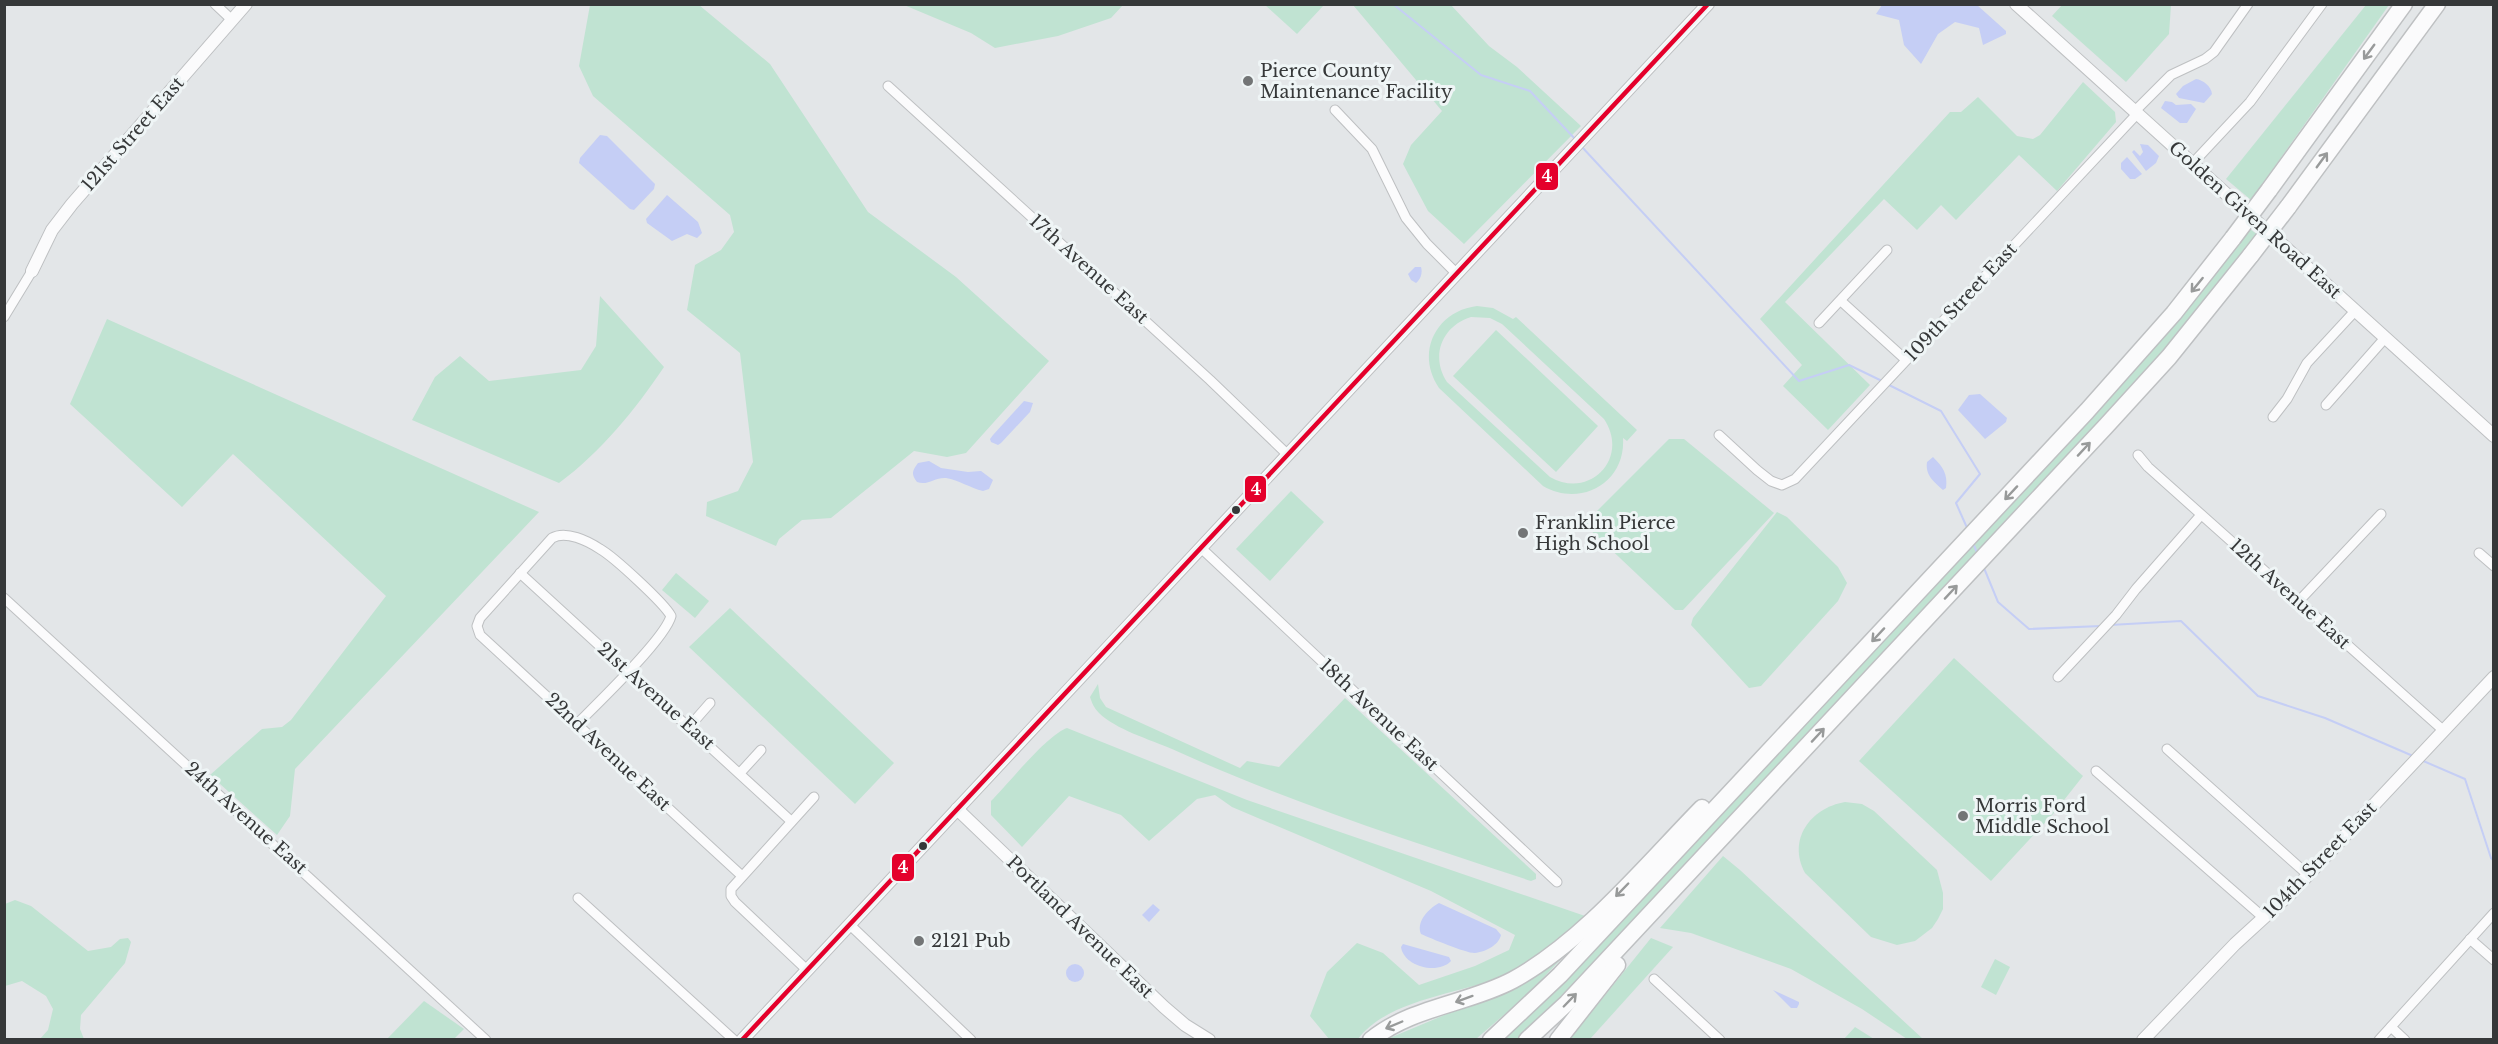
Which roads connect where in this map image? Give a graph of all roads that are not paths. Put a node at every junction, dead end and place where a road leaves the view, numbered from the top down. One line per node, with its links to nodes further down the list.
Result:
1 (215, 4): 9 (street)
2 (246, 4): 9 (main road, 121st Street East)
3 (1708, 4): 16 (main road)
4 (2016, 4): 12 (main road, Golden Given Road East)
5 (2248, 4): 12 (street, 109th Street East)
6 (2322, 4): 13 (street)
7 (2404, 4): 44 (highway, one-way to 44, bridge)
8 (2437, 4): 47 (highway, one-way to 8, bridge)
9 (232, 20): 15 (main road, 121st Street East)
10 (888, 86): 27 (street, 17th Avenue East)
11 (1335, 110): 16 (street)
12 (2136, 113): 13 (main road, Golden Given Road East); 22 (street, 109th Street East)
13 (2192, 164): 18 (main road, Golden Given Road East)
14 (1887, 250): 17 (street)
15 (32, 271): 19 (street)
16 (1457, 274): 27 (main road)
17 (1841, 301): 20 (street); 22 (street)
18 (2355, 311): 21 (main road, Golden Given Road East); 24 (street)
19 (4, 317)
20 (1820, 323)
21 (2385, 338): 23 (street); 26 (main road, Golden Given Road East)
22 (1906, 360): 25 (street, 109th Street East)
23 (2326, 405)
24 (2273, 417)
25 (1719, 435)
26 (2493, 436)
27 (1288, 454): 31 (main road)
28 (2138, 455): 30 (street, 12th Avenue East)
29 (2381, 514): 36 (street)
30 (2201, 515): 36 (street, 12th Avenue East); 38 (street)
31 (1201, 548): 51 (main road); 55 (street, 18th Avenue East)
32 (2479, 553): 33 (street)
33 (2493, 566)
34 (520, 573): 37 (street, 21st Avenue East); 37 (street); 41 (street, 22nd Avenue East)
35 (4, 598): 65 (street, 24th Avenue East)
36 (2298, 602): 43 (street, 12th Avenue East)
37 (628, 671): 41 (street); 42 (street, 21st Avenue East)
38 (2058, 677)
39 (2493, 677): 43 (main road, 104th Street East)
40 (710, 703): 42 (street)
41 (578, 724): 54 (street, 22nd Avenue East)
42 (689, 727): 49 (street, 21st Avenue East)
43 (2444, 731): 53 (main road, 104th Street East)
44 (1771, 749): 70 (highway, one-way to 70); 71 (highway)
45 (2167, 749): 53 (street)
46 (761, 750): 49 (street)
47 (1790, 766): 72 (highway, one-way to 47); 73 (highway)
48 (2096, 771): 58 (street)
49 (740, 773): 52 (street, 21st Avenue East)
50 (814, 797): 52 (street)
51 (957, 809): 59 (main road); 69 (main road, Portland Avenue East)
52 (791, 821): 54 (street)
53 (2308, 875): 58 (main road, 104th Street East)
54 (742, 876): 62 (street)
55 (1557, 882)
56 (578, 898): 66 (street)
57 (2493, 913): 60 (street)
58 (2264, 918): 75 (main road, 104th Street East)
59 (849, 924): 62 (main road); 68 (street)
60 (2470, 939): 61 (street); 64 (street)
61 (2493, 960)
62 (807, 970): 67 (main road)
63 (1654, 979): 74 (street)
64 (2391, 1027): 76 (street); 77 (street)
65 (486, 1040)
66 (734, 1040)
67 (742, 1040)
68 (971, 1040)
69 (1209, 1040)
70 (1371, 1040)
71 (1491, 1040)
72 (1527, 1040)
73 (1558, 1040)
74 (1720, 1040)
75 (2143, 1040)
76 (2379, 1040)
77 (2405, 1040)

